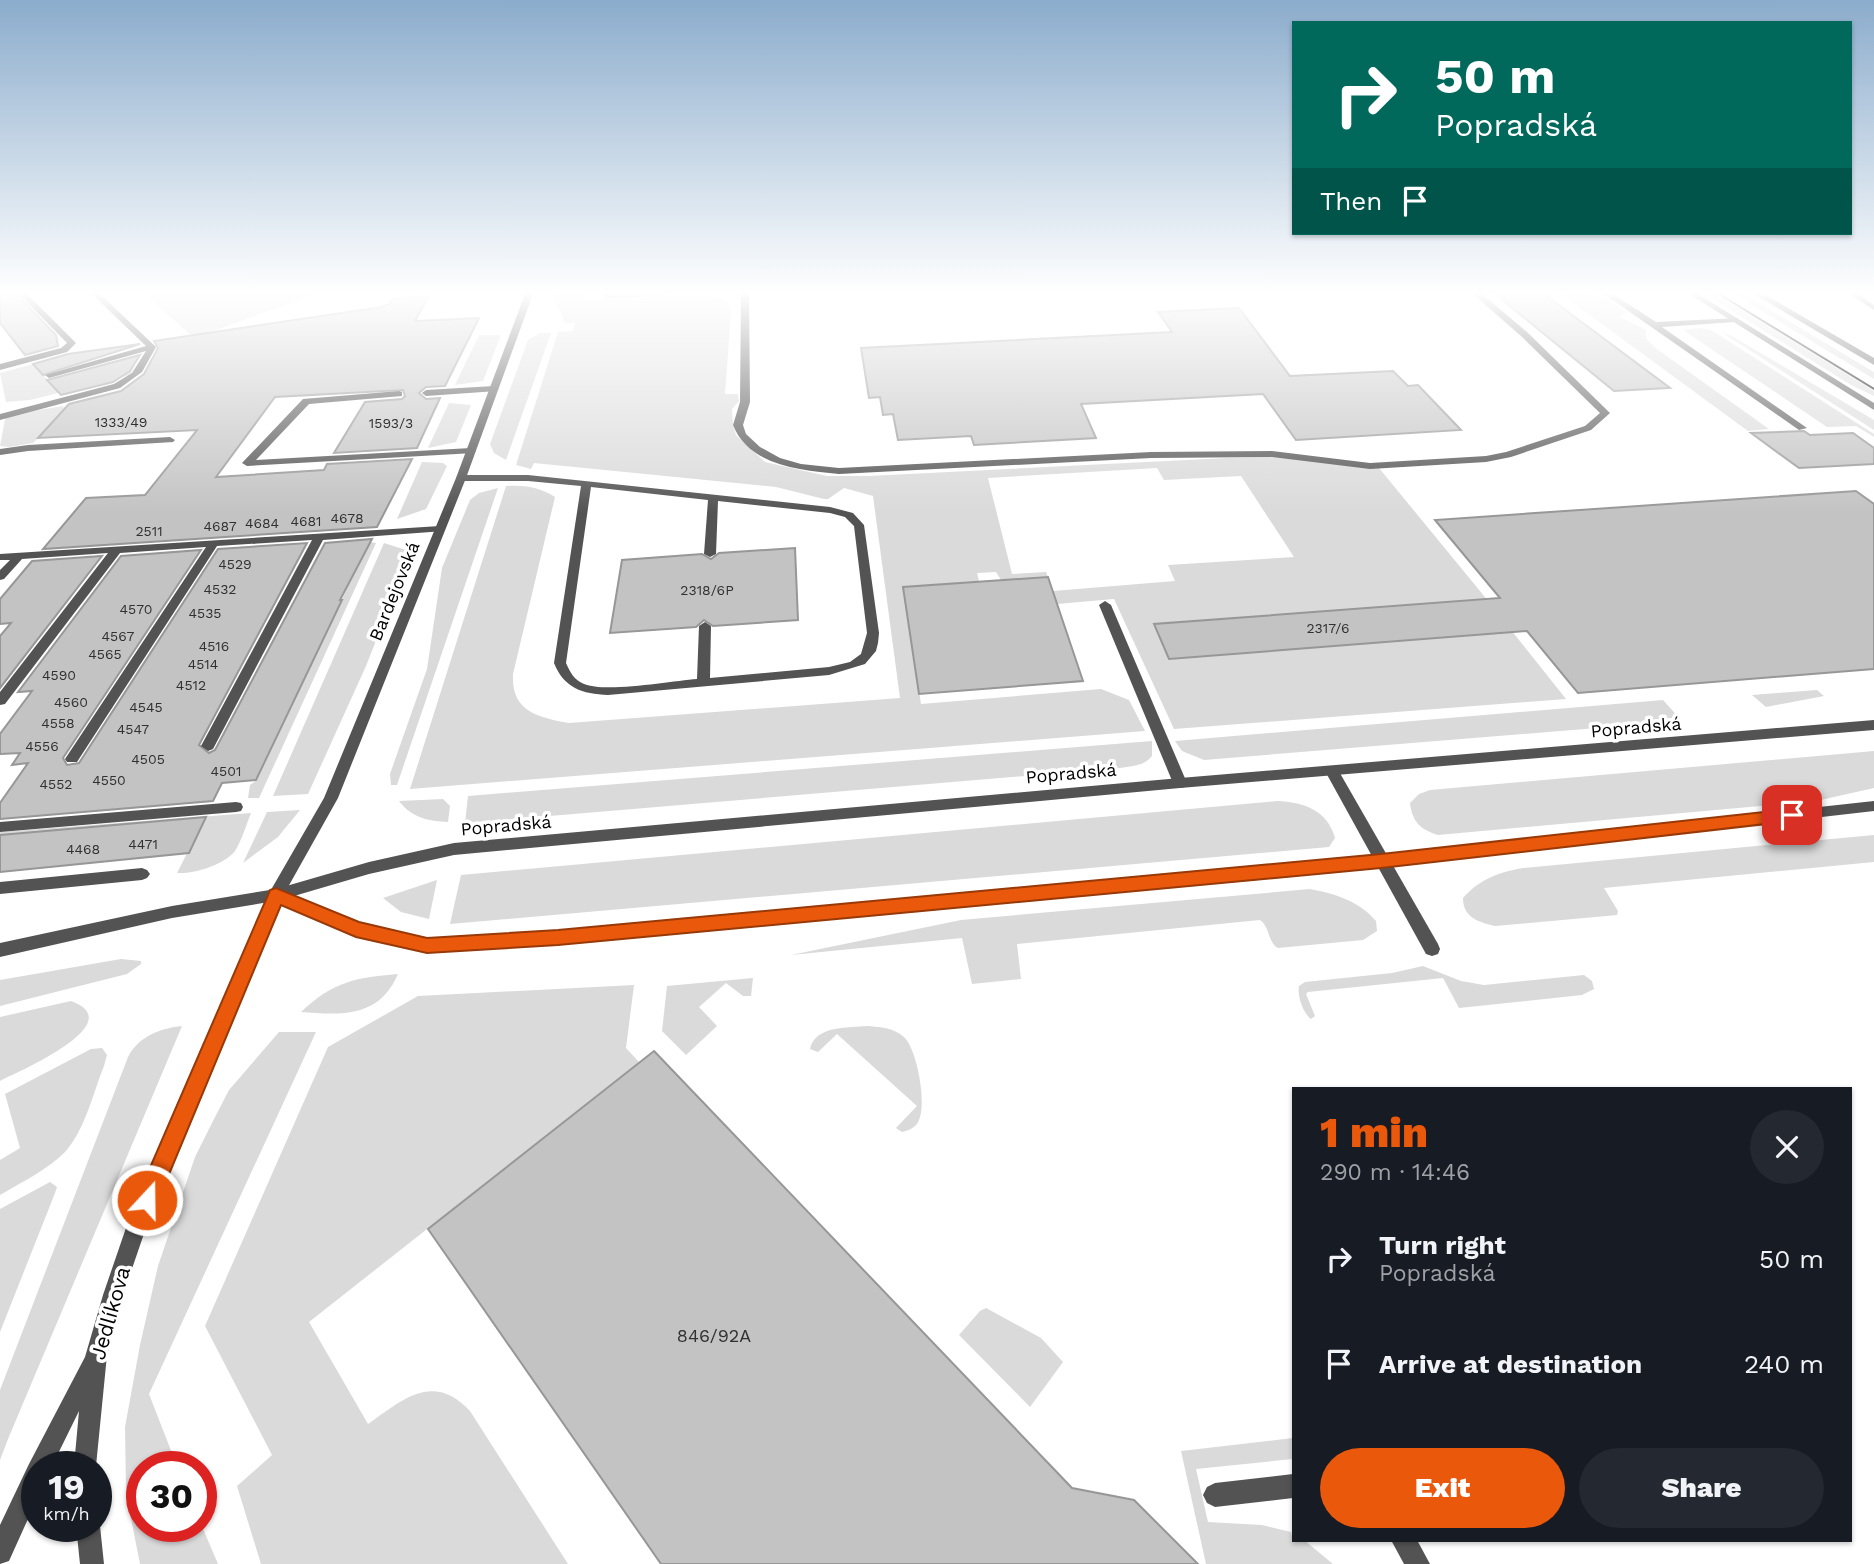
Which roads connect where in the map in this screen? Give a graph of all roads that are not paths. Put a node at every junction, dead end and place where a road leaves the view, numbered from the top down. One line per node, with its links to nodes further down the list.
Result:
1 (79, 367): 8 (street)
2 (144, 367): 13 (street)
3 (502, 367): 9 (street, Bardejovská)
4 (745, 367): 5 (street)
5 (1558, 367)
6 (1714, 367): 14 (street)
7 (1810, 367): 12 (street)
8 (50, 375)
9 (494, 388): 10 (street); 16 (street, Bardejovská)
10 (426, 393)
11 (399, 394): 16 (street)
12 (1874, 407)
13 (0, 416)
14 (1802, 428)
15 (170, 440): 17 (street)
16 (471, 451): 18 (street, Bardejovská)
17 (0, 452)
18 (461, 478): 19 (street); 21 (street, Bardejovská)
19 (586, 483): 20 (street); 31 (street)
20 (713, 498): 25 (street); 31 (street)
21 (440, 529): 22 (street); 44 (street, Bardejovská)
22 (319, 537): 23 (street); 34 (street)
23 (214, 543): 24 (street); 35 (street)
24 (116, 550): 26 (street); 32 (street)
25 (710, 554)
26 (19, 556): 27 (street); 28 (street)
27 (0, 557)
28 (0, 577)
29 (1105, 605): 37 (street)
30 (705, 626): 31 (street)
31 (703, 682)
32 (0, 701)
33 (1874, 725): 36 (street, Popradská)
34 (208, 746)
35 (72, 760)
36 (1332, 771): 37 (street, Popradská); 41 (street)
37 (1180, 783): 44 (street, Popradská)
38 (1874, 806): 41 (street)
39 (236, 807): 40 (street)
40 (0, 827)
41 (1381, 861): 44 (street); 45 (street)
42 (142, 874): 43 (street)
43 (0, 888)
44 (276, 895): 46 (street, Popradská); 47 (street, Jedlíkova)
45 (1432, 949)
46 (0, 950)
47 (96, 1355): 48 (street); 49 (street, Jedlíkova)
48 (48, 1451)
49 (86, 1451)
50 (1292, 1486): 51 (street)
51 (1215, 1495)
52 (21, 1507): 55 (street)
53 (90, 1542): 56 (street)
54 (1404, 1542): 57 (street)
55 (0, 1552)
56 (92, 1564)
57 (1418, 1564)

